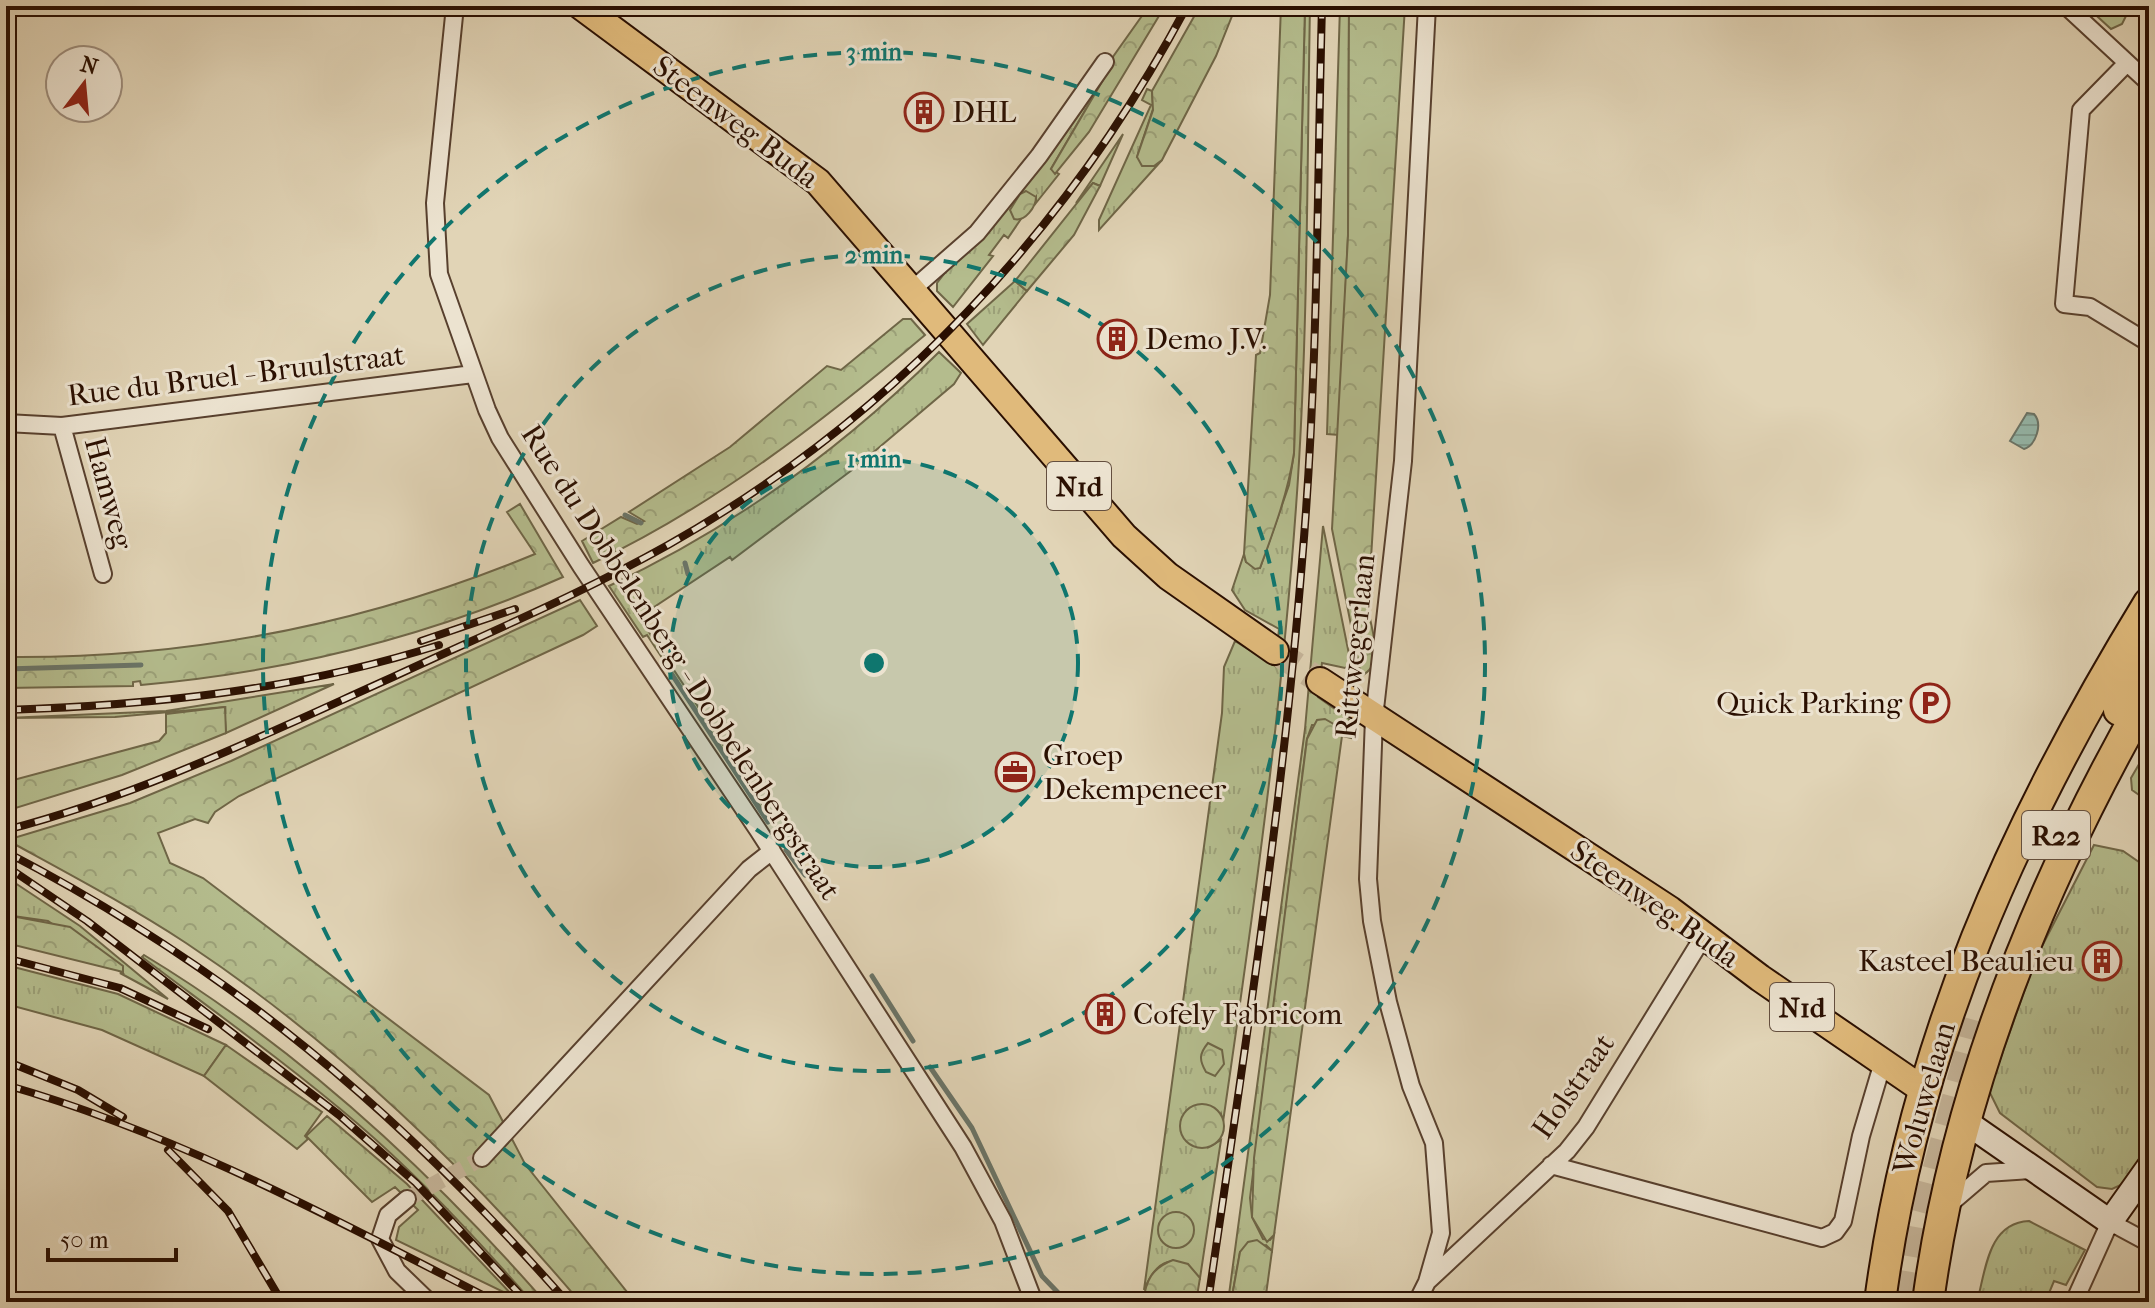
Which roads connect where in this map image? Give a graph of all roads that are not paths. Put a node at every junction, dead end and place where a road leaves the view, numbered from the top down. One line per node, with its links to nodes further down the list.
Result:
1 (455, 6): 10 (street, Rue du Dobbelenberg - Dobbelenbergstraat)
2 (1427, 6): 19 (street, Rittwegerlaan)
3 (2066, 6): 6 (street)
4 (585, 9): 8 (main road, Steenweg Buda / N1d)
5 (1105, 62): 8 (street)
6 (2127, 63): 7 (street); 9 (street)
7 (2149, 83)
8 (913, 289): 15 (main road, Steenweg Buda / N1d)
9 (2149, 343)
10 (473, 374): 12 (street, Rue du Bruel - Bruulstraat); 20 (street, Rue du Dobbelenberg - Dobbelenbergstraat)
11 (6, 423): 12 (street, Rue du Bruel - Bruulstraat)
12 (62, 426): 13 (street, Hamweg)
13 (103, 574)
14 (2149, 603): 24 (highway, Woluwelaan / R22)
15 (1275, 651)
16 (2149, 656): 22 (highway, Woluwelaan / R22)
17 (1320, 681): 19 (main road, Steenweg Buda / N1d)
18 (2149, 693): 25 (highway, Woluwelaan)
19 (1374, 718): 21 (main road, Steenweg Buda / N1d); 34 (street, Rittwegerlaan)
20 (772, 851): 26 (street); 36 (street, Rue du Dobbelenberg - Dobbelenbergstraat)
21 (1705, 934): 23 (main road, Steenweg Buda / N1d); 27 (street, Holstraat)
22 (1978, 1021)
23 (1883, 1062): 24 (main road, Steenweg Buda / N1d); 27 (street, Woluwelaan)
24 (1922, 1089): 25 (highway, Steenweg Buda); 38 (highway, Woluwelaan / R22)
25 (1963, 1120): 29 (street, Steenweg Buda); 31 (highway, Woluwelaan)
26 (482, 1158)
27 (1551, 1165): 34 (street, Holstraat)
28 (2149, 1167): 32 (street)
29 (2036, 1170): 31 (street, Woluwelaan); 32 (street, Steenweg Buda)
30 (407, 1199): 35 (street)
31 (1941, 1213): 39 (highway, Woluwelaan)
32 (2110, 1222): 33 (street); 40 (street)
33 (2149, 1243)
34 (1427, 1282): 37 (street)
35 (429, 1302)
36 (1034, 1302)
37 (1417, 1302)
38 (1880, 1302)
39 (1928, 1302)
40 (2074, 1302)

